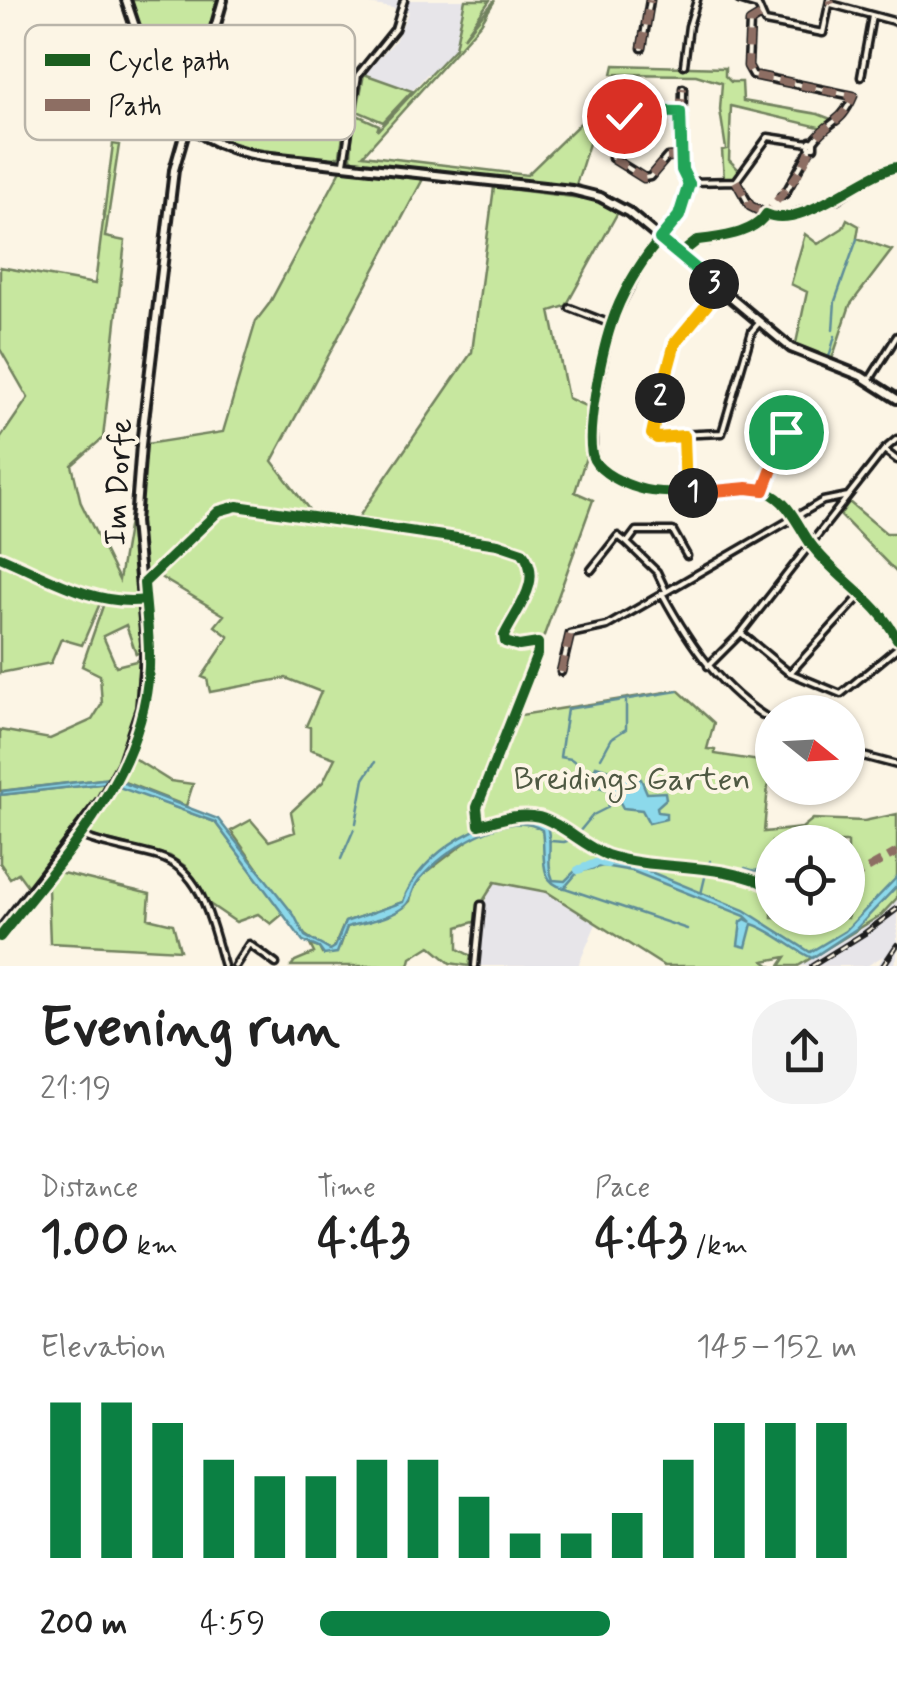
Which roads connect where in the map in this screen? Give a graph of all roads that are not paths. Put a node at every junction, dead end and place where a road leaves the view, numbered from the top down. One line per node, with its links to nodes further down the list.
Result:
1 (126, 0): 11 (street)
2 (223, 0): 12 (street, Im Dorfe)
3 (404, 0): 17 (street)
4 (650, 0): 13 (street)
5 (697, 0): 14 (street)
6 (739, 0): 8 (street)
7 (830, 2): 8 (street); 9 (street)
8 (760, 16): 22 (street)
9 (872, 16): 10 (street); 15 (street)
10 (897, 22)
11 (135, 25)
12 (215, 25)
13 (642, 48)
14 (684, 66)
15 (861, 77)
16 (683, 88): 18 (street)
17 (355, 94)
18 (680, 112): 23 (street); 23 (street)
19 (181, 140): 55 (street, Im Dorfe)
20 (217, 140): 24 (street)
21 (348, 140): 24 (street)
22 (811, 144): 26 (street); 28 (street)
23 (682, 156): 27 (street)
24 (344, 164): 30 (street)
25 (897, 167): 29 (street)
26 (736, 180): 27 (street); 31 (street)
27 (690, 182): 30 (street)
28 (780, 196)
29 (782, 217)
30 (660, 239): 32 (street); 35 (street)
31 (706, 239)
32 (720, 289): 34 (street); 40 (street)
33 (570, 308): 35 (street)
34 (759, 322): 37 (street); 40 (street)
35 (611, 324): 45 (street)
36 (897, 336): 37 (street)
37 (870, 380): 38 (street)
38 (897, 398)
39 (791, 402): 44 (street)
40 (684, 436): 45 (street)
41 (897, 438): 42 (street)
42 (884, 450): 43 (street); 46 (street)
43 (897, 460)
44 (764, 490): 45 (street); 47 (street)
45 (686, 493)
46 (848, 496): 47 (street); 49 (street)
47 (794, 518): 49 (street); 53 (street)
48 (628, 543): 50 (street); 52 (street); 53 (street)
49 (812, 545): 54 (street); 56 (street)
50 (687, 556)
51 (0, 557): 55 (street)
52 (590, 570)
53 (664, 592): 59 (street); 60 (street)
54 (862, 594): 57 (street); 61 (street)
55 (143, 601): 65 (street, Im Dorfe)
56 (741, 633): 59 (street); 61 (street)
57 (897, 639)
58 (897, 648): 61 (street)
59 (708, 666): 62 (street)
60 (562, 672)
61 (791, 672)
62 (755, 709)
63 (865, 757): 64 (street)
64 (897, 765)
65 (76, 834): 67 (street, Im Dorfe); 69 (street)
66 (481, 905): 71 (street)
67 (0, 931)
68 (276, 964): 70 (street)
69 (224, 966)
70 (235, 966)
71 (475, 966)

